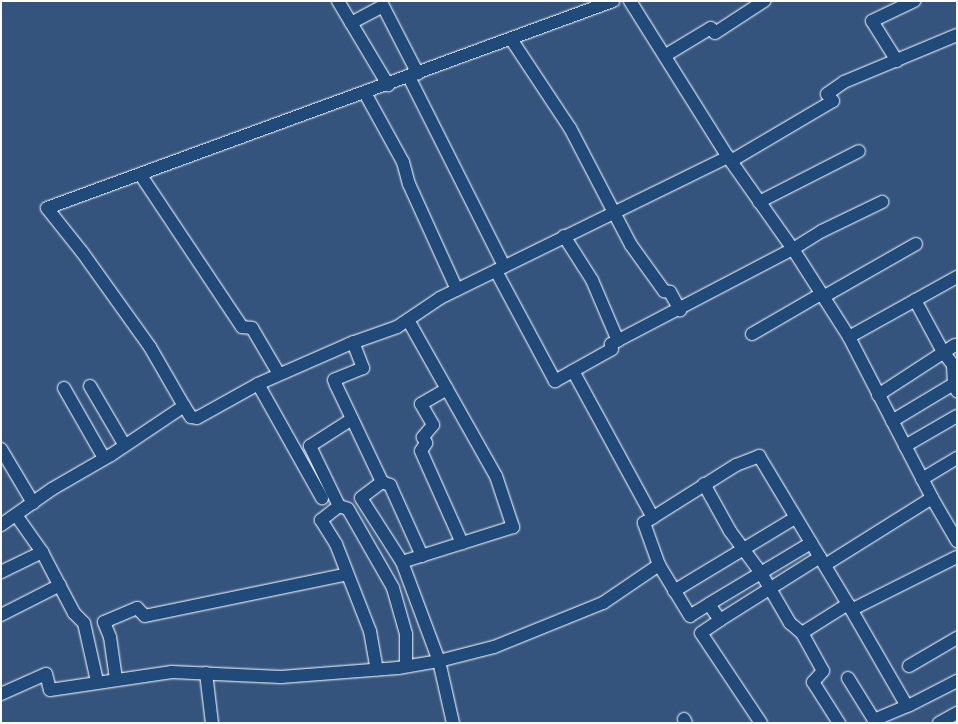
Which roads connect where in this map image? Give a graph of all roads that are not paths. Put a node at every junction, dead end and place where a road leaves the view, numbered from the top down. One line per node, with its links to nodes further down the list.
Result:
1 (338, 1): 6 (street)
2 (613, 1): 8 (street)
3 (630, 1): 9 (street)
4 (764, 1): 9 (street)
5 (911, 2): 10 (street)
6 (351, 23): 11 (street); 12 (street)
7 (957, 35): 10 (street)
8 (511, 39): 11 (street); 19 (street)
9 (666, 55): 15 (street)
10 (897, 61): 15 (street)
11 (414, 76): 12 (street); 23 (street)
12 (388, 85): 13 (street)
13 (366, 93): 16 (street); 25 (street)
14 (859, 151): 17 (street)
15 (729, 159): 17 (street); 19 (street)
16 (140, 174): 37 (street); 44 (street)
17 (759, 202): 22 (street)
18 (882, 202): 22 (street)
19 (614, 212): 20 (street); 28 (street)
20 (564, 236): 23 (street); 32 (street)
21 (916, 244): 26 (street)
22 (793, 249): 26 (street); 28 (street)
23 (500, 269): 25 (street); 36 (street)
24 (957, 277): 27 (street)
25 (457, 290): 29 (street)
26 (822, 295): 30 (street); 31 (street)
27 (915, 300): 31 (street); 35 (street)
28 (680, 310): 32 (street)
29 (408, 320): 33 (street); 42 (street)
30 (752, 334)
31 (849, 337): 43 (street)
32 (618, 341): 36 (street)
33 (353, 342): 37 (street); 46 (street)
34 (955, 345): 35 (street)
35 (943, 352): 40 (street); 43 (street)
36 (574, 370): 61 (street)
37 (279, 374): 38 (street)
38 (258, 384): 44 (street); 56 (street)
39 (90, 386): 48 (street)
40 (956, 386): 47 (street)
41 (64, 388): 51 (street)
42 (447, 389): 66 (street); 66 (street)
43 (878, 395): 47 (street)
44 (184, 406): 48 (street)
45 (957, 416): 49 (street)
46 (352, 419): 54 (street); 59 (street)
47 (892, 421): 49 (street)
48 (125, 446): 51 (street)
49 (905, 446): 53 (street)
50 (1, 449): 58 (street)
51 (104, 458): 58 (street)
52 (957, 458): 53 (street)
53 (922, 479): 57 (street)
54 (382, 482): 69 (street); 72 (street)
55 (704, 484): 61 (street); 62 (street); 67 (street)
56 (322, 498)
57 (932, 498): 64 (street); 71 (street)
58 (33, 503): 60 (street)
59 (339, 506): 76 (street); 87 (street)
60 (16, 515): 63 (street); 68 (street)
61 (653, 518): 73 (street)
62 (795, 518): 65 (street); 67 (street)
63 (1, 525)
64 (957, 541)
65 (811, 543): 71 (street); 75 (street)
66 (462, 544): 69 (street)
67 (744, 549): 75 (street); 79 (street)
68 (42, 552): 74 (street); 77 (street)
69 (422, 556): 72 (street)
70 (957, 557): 81 (street)
71 (822, 561): 78 (street); 81 (street)
72 (402, 562): 86 (street)
73 (659, 565): 79 (street); 86 (street)
74 (1, 572)
75 (760, 573): 78 (street); 80 (street)
76 (347, 574): 89 (street); 92 (street)
77 (60, 585): 82 (street); 93 (street)
78 (770, 588): 83 (street); 84 (street)
79 (674, 591): 80 (street)
80 (709, 604): 83 (street)
81 (852, 606): 84 (street); 96 (street)
82 (1, 615)
83 (720, 620): 100 (street)
84 (802, 633): 101 (street)
85 (957, 638): 88 (street)
86 (439, 661): 87 (street); 99 (street)
87 (406, 666): 89 (street)
88 (909, 666)
89 (377, 669): 90 (street)
90 (206, 673): 92 (street); 98 (street)
91 (848, 678): 96 (street)
92 (116, 679): 93 (street)
93 (97, 681): 95 (street)
94 (957, 681): 96 (street)
95 (1, 694)
96 (908, 706)
97 (954, 718): 102 (street)
98 (212, 723)
99 (453, 723)
100 (761, 723)
101 (838, 723)
102 (939, 723)

